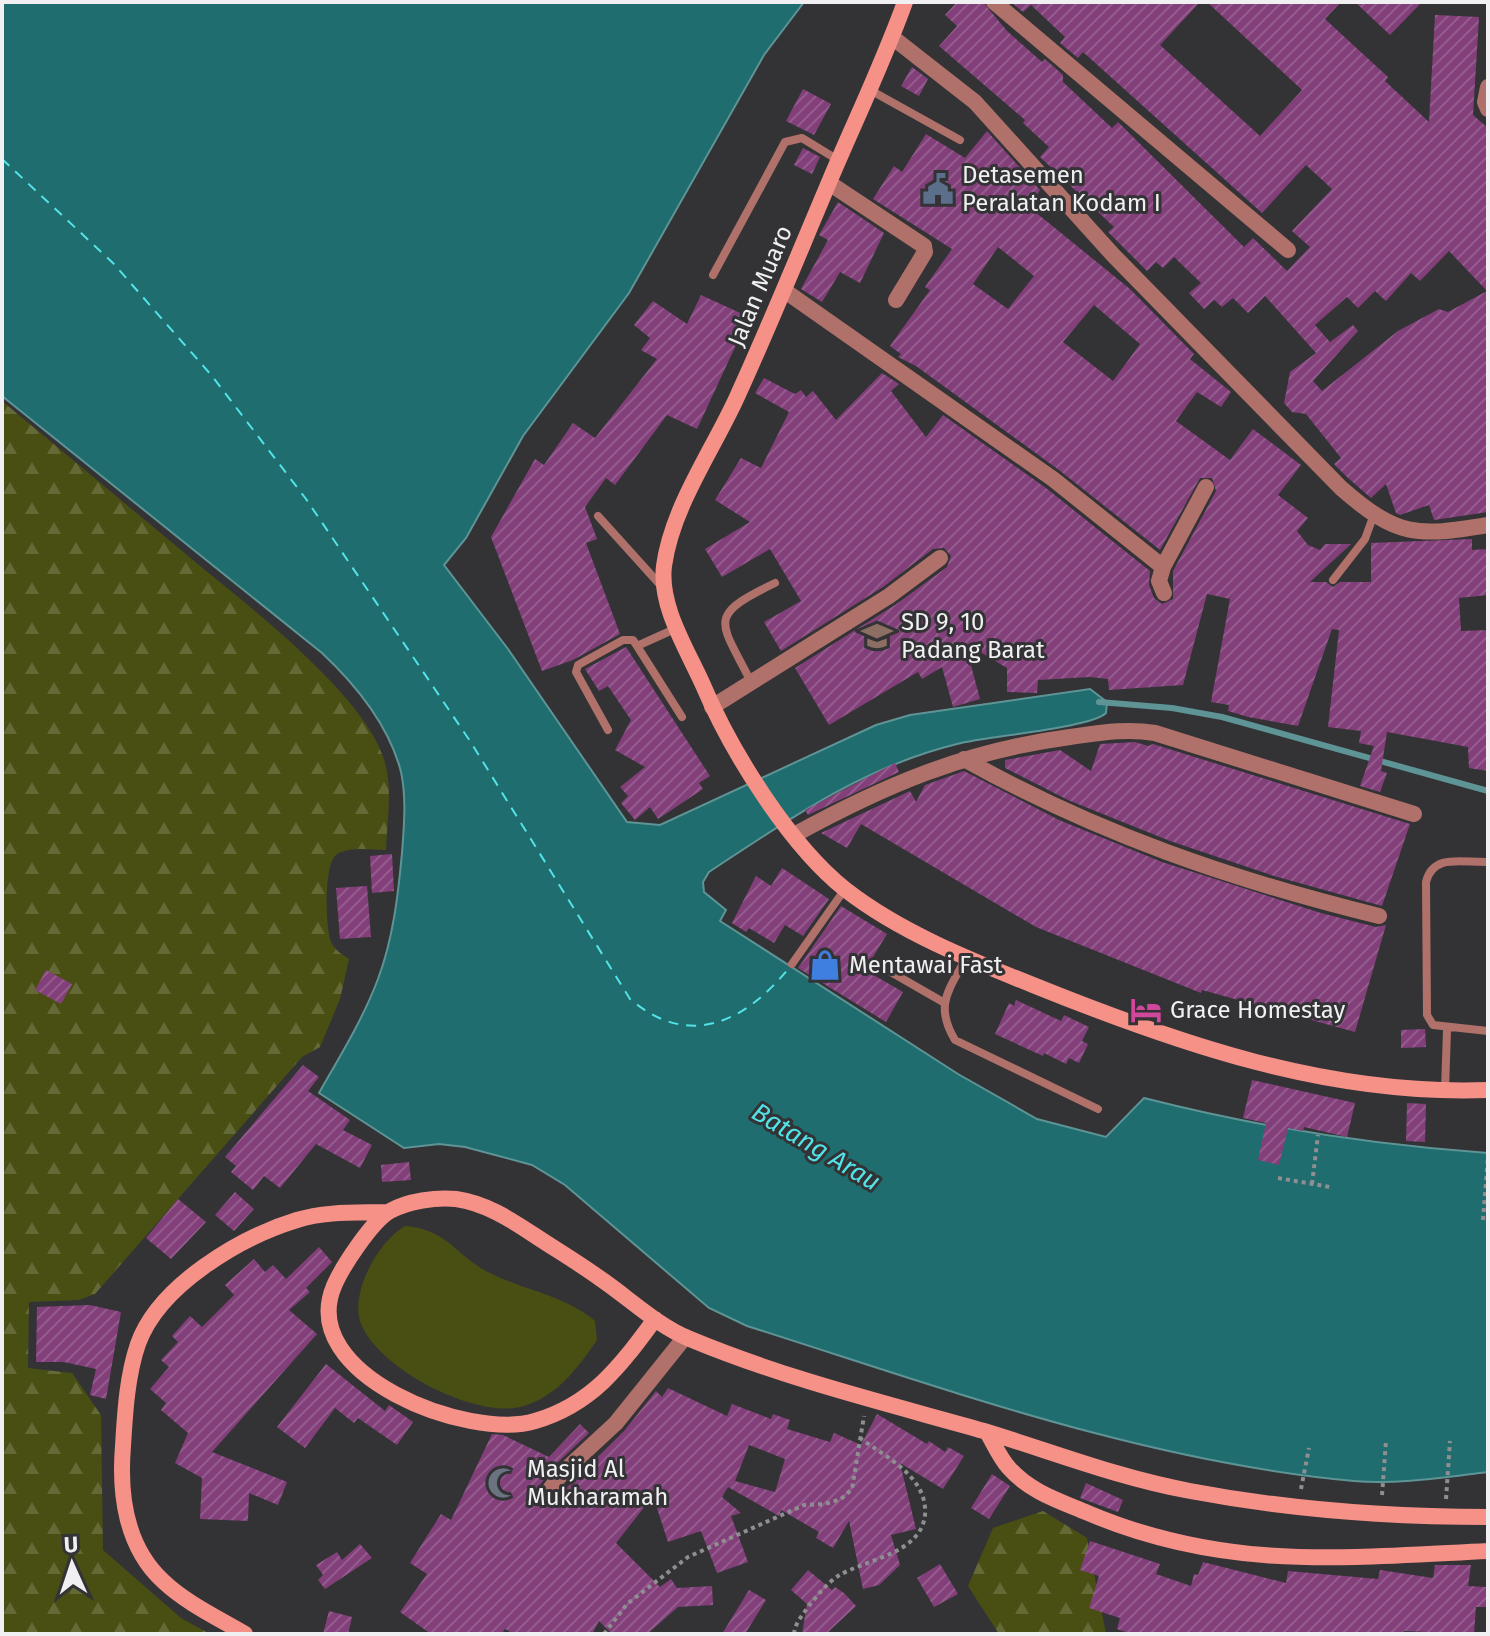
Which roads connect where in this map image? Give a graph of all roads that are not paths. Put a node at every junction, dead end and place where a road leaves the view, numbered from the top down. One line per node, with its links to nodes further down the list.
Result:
1 (905, 2): 3 (street, Jalan Muaro)
2 (994, 2): 10 (street)
3 (892, 37): 5 (street, Jalan Muaro); 16 (street)
4 (1488, 87): 6 (street)
5 (870, 90): 7 (lane); 8 (street, Jalan Muaro)
6 (1488, 109)
7 (960, 140)
8 (839, 160): 9 (street, Jalan Muaro); 11 (lane)
9 (829, 183): 12 (street, Jalan Muaro); 13 (street)
10 (1288, 250)
11 (713, 275)
12 (785, 291): 19 (street); 22 (street, Jalan Muaro)
13 (896, 300)
14 (1206, 487): 19 (street)
15 (598, 516): 22 (lane)
16 (1373, 517): 17 (street); 20 (lane)
17 (1488, 525)
18 (940, 558): 26 (street)
19 (1163, 567): 23 (street)
20 (1333, 580)
21 (775, 583): 26 (lane)
22 (663, 588): 24 (street)
23 (1164, 593)
24 (678, 627): 25 (lane); 27 (street)
25 (637, 646): 28 (lane); 29 (lane)
26 (752, 684): 27 (street)
27 (712, 707): 32 (street)
28 (682, 717)
29 (608, 730)
30 (964, 759): 31 (street); 32 (street); 35 (street)
31 (1414, 814)
32 (792, 833): 34 (street)
33 (1488, 862): 40 (lane)
34 (845, 889): 36 (street); 37 (lane)
35 (1379, 916)
36 (966, 958): 39 (lane); 43 (street)
37 (792, 964)
38 (889, 971): 39 (lane)
39 (943, 1002): 44 (lane)
40 (1447, 1030): 41 (lane); 43 (lane)
41 (1488, 1031)
42 (1488, 1090): 43 (street)
43 (1445, 1091)
44 (1098, 1109)
45 (388, 1212): 46 (street); 46 (street); 52 (street)
46 (655, 1319): 47 (street)
47 (685, 1337): 48 (street); 49 (street)
48 (987, 1432): 50 (street); 51 (street)
49 (548, 1492)
50 (1488, 1517)
51 (1488, 1551)
52 (245, 1634)

